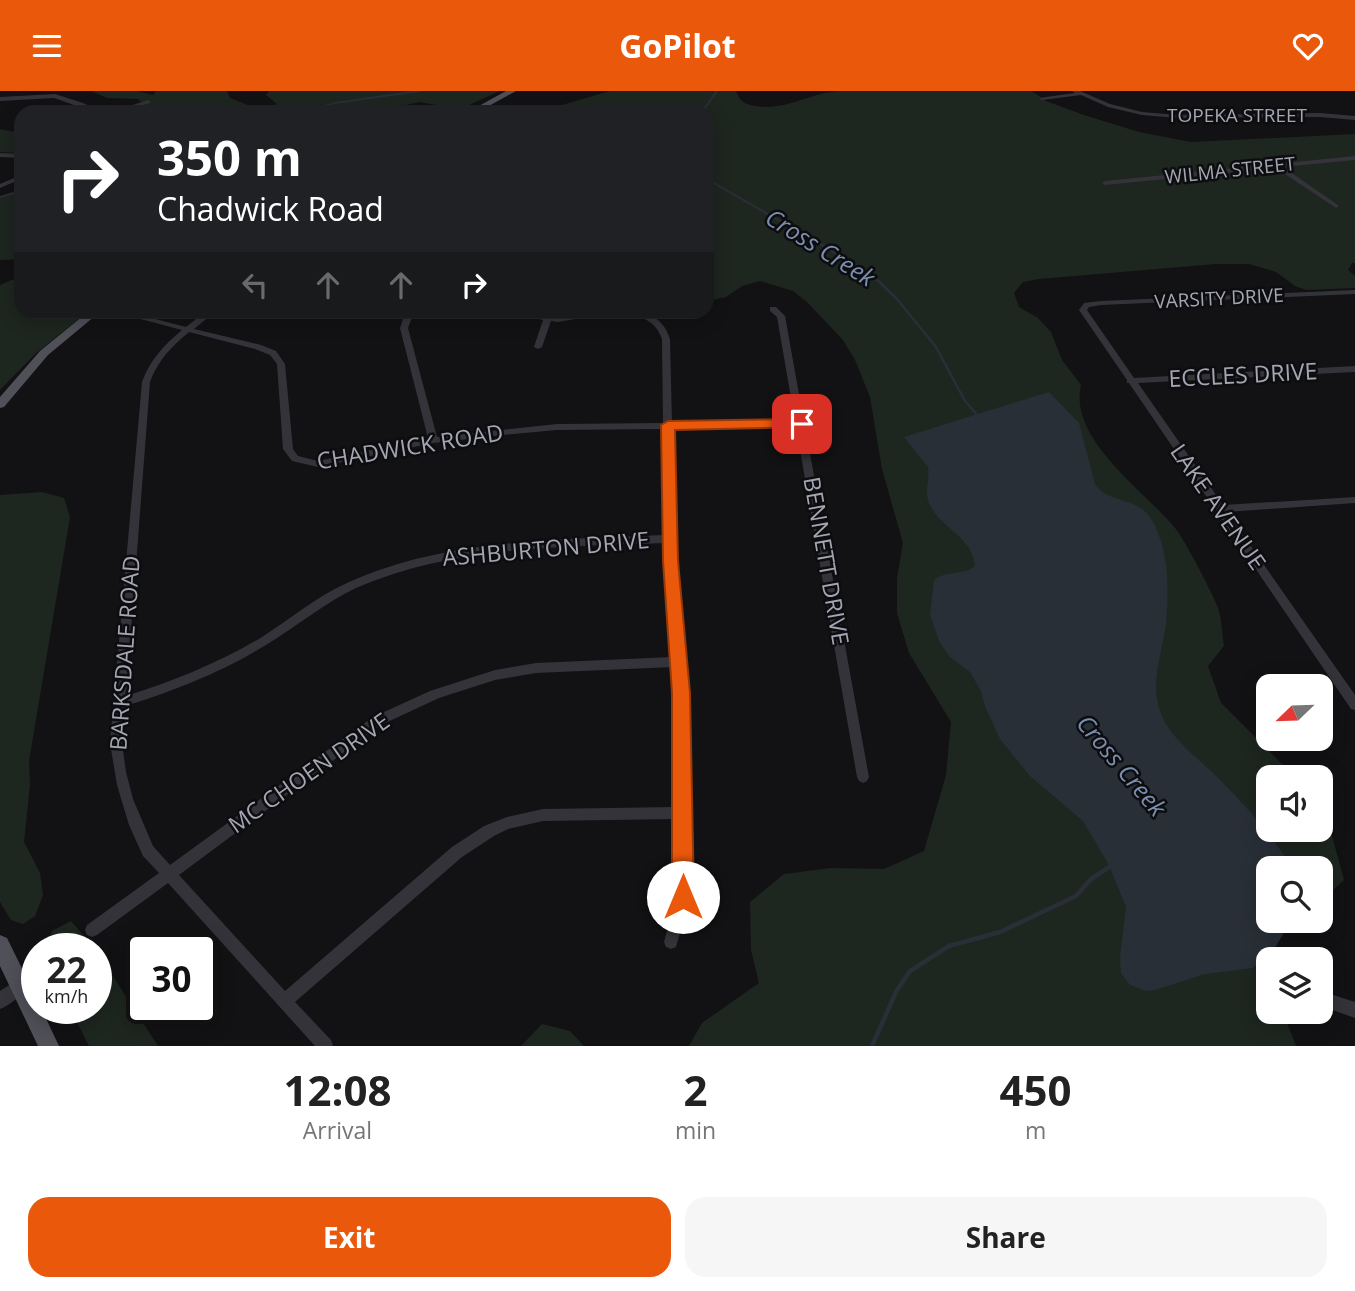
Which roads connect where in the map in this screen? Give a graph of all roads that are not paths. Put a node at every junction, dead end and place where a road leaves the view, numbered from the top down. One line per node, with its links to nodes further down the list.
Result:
1 (512, 91): 9 (main road)
2 (1077, 92): 3 (street); 10 (street, TOPEKA STREET)
3 (1042, 98)
4 (0, 99): 6 (street)
5 (148, 102): 8 (street)
6 (81, 104): 7 (street)
7 (78, 105)
8 (138, 105)
9 (485, 105)
10 (1355, 118)
11 (1355, 158): 12 (street, WILMA STREET)
12 (1276, 165): 13 (street, WILMA STREET); 14 (street)
13 (1105, 183)
14 (1336, 206)
15 (1355, 292): 16 (street, VARSITY DRIVE)
16 (1084, 307): 29 (street, LAKE AVENUE)
17 (773, 309): 31 (street, BENNETT DRIVE)
18 (86, 319): 30 (main road)
19 (146, 319): 26 (street, CHADWICK ROAD)
20 (202, 319): 26 (street, BARKSDALE ROAD)
21 (407, 319): 33 (street)
22 (543, 319): 25 (street)
23 (555, 319): 25 (street)
24 (653, 319): 32 (street)
25 (547, 320): 27 (street)
26 (189, 330): 33 (street, CHADWICK ROAD); 39 (street, BARKSDALE ROAD)
27 (538, 347)
28 (1355, 369): 29 (street, ECCLES DRIVE)
29 (1130, 381): 35 (street, LAKE AVENUE)
30 (0, 404)
31 (802, 424): 32 (street, CHADWICK ROAD); 41 (street, BENNETT DRIVE)
32 (668, 425): 33 (street, CHADWICK ROAD); 36 (street)
33 (433, 440)
34 (1355, 500): 35 (street)
35 (1219, 509): 38 (street, LAKE AVENUE)
36 (670, 539): 37 (street); 39 (street, ASHBURTON DRIVE)
37 (677, 662): 42 (street); 43 (street, MC CHOEN DRIVE)
38 (1349, 687): 40 (street, LAKE AVENUE)
39 (119, 703): 43 (street, BARKSDALE ROAD)
40 (1355, 705)
41 (863, 777)
42 (682, 813): 45 (street); 48 (street)
43 (168, 875): 44 (street, MC CHOEN DRIVE); 48 (street, BARKSDALE ROAD)
44 (92, 930)
45 (671, 942)
46 (0, 945): 47 (main road)
47 (20, 985): 49 (street); 52 (main road)
48 (286, 1000): 53 (street, BARKSDALE ROAD)
49 (0, 1001)
50 (1333, 1002): 51 (street)
51 (1355, 1010)
52 (49, 1046)
53 (325, 1046)

